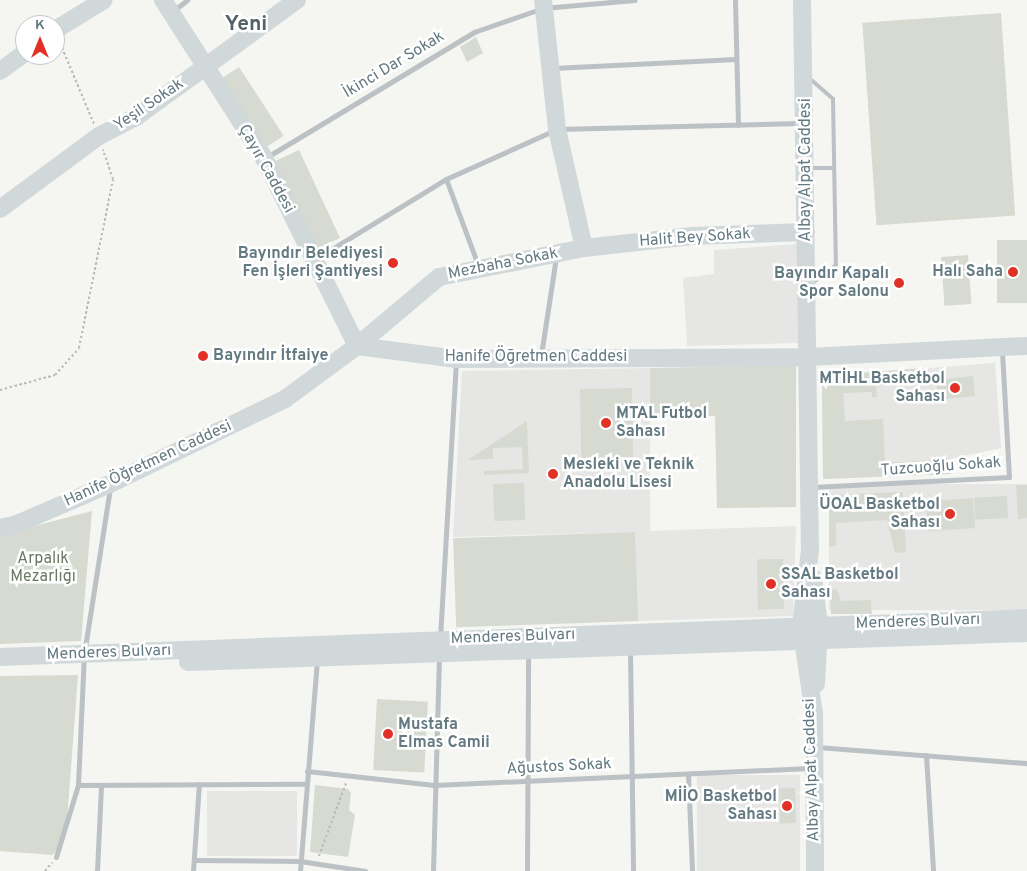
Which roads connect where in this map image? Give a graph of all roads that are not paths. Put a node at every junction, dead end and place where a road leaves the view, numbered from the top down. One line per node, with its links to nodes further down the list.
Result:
1 (104, 0): 9 (street)
2 (187, 0): 8 (street)
3 (296, 0): 12 (street, Yeşil Sokak)
4 (635, 0): 7 (street, İkinci Dar Sokak)
5 (735, 0): 10 (street)
6 (802, 0): 15 (street, Albay Alpat Caddesi)
7 (543, 4): 13 (street); 19 (street, İkinci Dar Sokak)
8 (167, 6): 12 (street, Çayır Caddesi)
9 (65, 29)
10 (736, 59): 13 (street); 17 (street)
11 (15, 61): 14 (street)
12 (204, 67): 19 (street, Çayır Caddesi); 23 (street, Yeşil Sokak)
13 (550, 69): 18 (street)
14 (0, 72)
15 (805, 75): 16 (street, Albay Alpat Caddesi); 21 (lane)
16 (805, 123): 17 (street); 20 (street, Albay Alpat Caddesi)
17 (738, 125): 18 (street)
18 (557, 129): 22 (street); 25 (street)
19 (264, 158): 27 (street, Çayır Caddesi)
20 (805, 168): 21 (lane); 24 (street, Albay Alpat Caddesi)
21 (834, 168): 29 (lane)
22 (446, 179): 27 (street); 28 (street)
23 (0, 209)
24 (806, 232): 25 (street, Halit Bey Sokak); 29 (street, Albay Alpat Caddesi)
25 (584, 248): 26 (street, Mezbaha Sokak)
26 (556, 254): 28 (street, Mezbaha Sokak); 34 (street)
27 (314, 260): 30 (street, Çayır Caddesi)
28 (480, 269): 30 (street, Mezbaha Sokak)
29 (806, 288): 33 (street, Albay Alpat Caddesi)
30 (356, 346): 35 (street, Hanife Öğretmen Caddesi); 36 (street, Hanife Öğretmen Caddesi)
31 (1027, 346): 32 (street, Hanife Öğretmen Caddesi)
32 (1002, 348): 33 (street, Hanife Öğretmen Caddesi); 37 (street, Tuzcuoğlu Sokak)
33 (808, 357): 34 (street, Hanife Öğretmen Caddesi); 37 (street, Albay Alpat Caddesi)
34 (541, 358): 35 (street, Hanife Öğretmen Caddesi)
35 (457, 359): 43 (street)
36 (110, 484): 38 (street, Hanife Öğretmen Caddesi); 47 (street)
37 (809, 487): 40 (street, Albay Alpat Caddesi)
38 (0, 528)
39 (1027, 618): 40 (street, Menderes Bulvarı)
40 (811, 633): 41 (street, Menderes Bulvarı); 42 (street, Menderes Bulvarı); 43 (street, Menderes Bulvarı); 49 (street, Albay Alpat Caddesi)
41 (1027, 634)
42 (630, 645): 44 (street, Menderes Bulvarı); 55 (street)
43 (440, 646): 44 (street, Menderes Bulvarı); 46 (street, Menderes Bulvarı); 47 (street, Menderes Bulvarı); 61 (street)
44 (528, 650): 56 (street)
45 (0, 657): 47 (street, Menderes Bulvarı)
46 (317, 658): 47 (street, Menderes Bulvarı); 53 (street)
47 (85, 660): 48 (street, Menderes Bulvarı); 59 (street)
48 (0, 663)
49 (814, 747): 50 (street); 52 (street, Albay Alpat Caddesi)
50 (926, 755): 51 (street); 74 (street)
51 (1027, 763)
52 (814, 768): 54 (street, Ağustos Sokak); 73 (street, Albay Alpat Caddesi)
53 (307, 772): 58 (street); 61 (street, Ağustos Sokak)
54 (688, 774): 55 (street, Ağustos Sokak); 72 (street)
55 (631, 776): 56 (street, Ağustos Sokak); 71 (street)
56 (526, 781): 61 (street, Ağustos Sokak); 70 (street)
57 (199, 784): 58 (street); 60 (street); 63 (street)
58 (306, 784): 64 (street)
59 (78, 785): 60 (street); 62 (street)
60 (101, 785): 65 (street)
61 (434, 785): 69 (street)
62 (56, 857)
63 (194, 860): 64 (street); 66 (street)
64 (300, 861): 67 (street); 68 (street)
65 (97, 871)
66 (193, 871)
67 (300, 871)
68 (365, 871)
69 (433, 871)
70 (527, 871)
71 (633, 871)
72 (692, 871)
73 (815, 871)
74 (933, 871)

